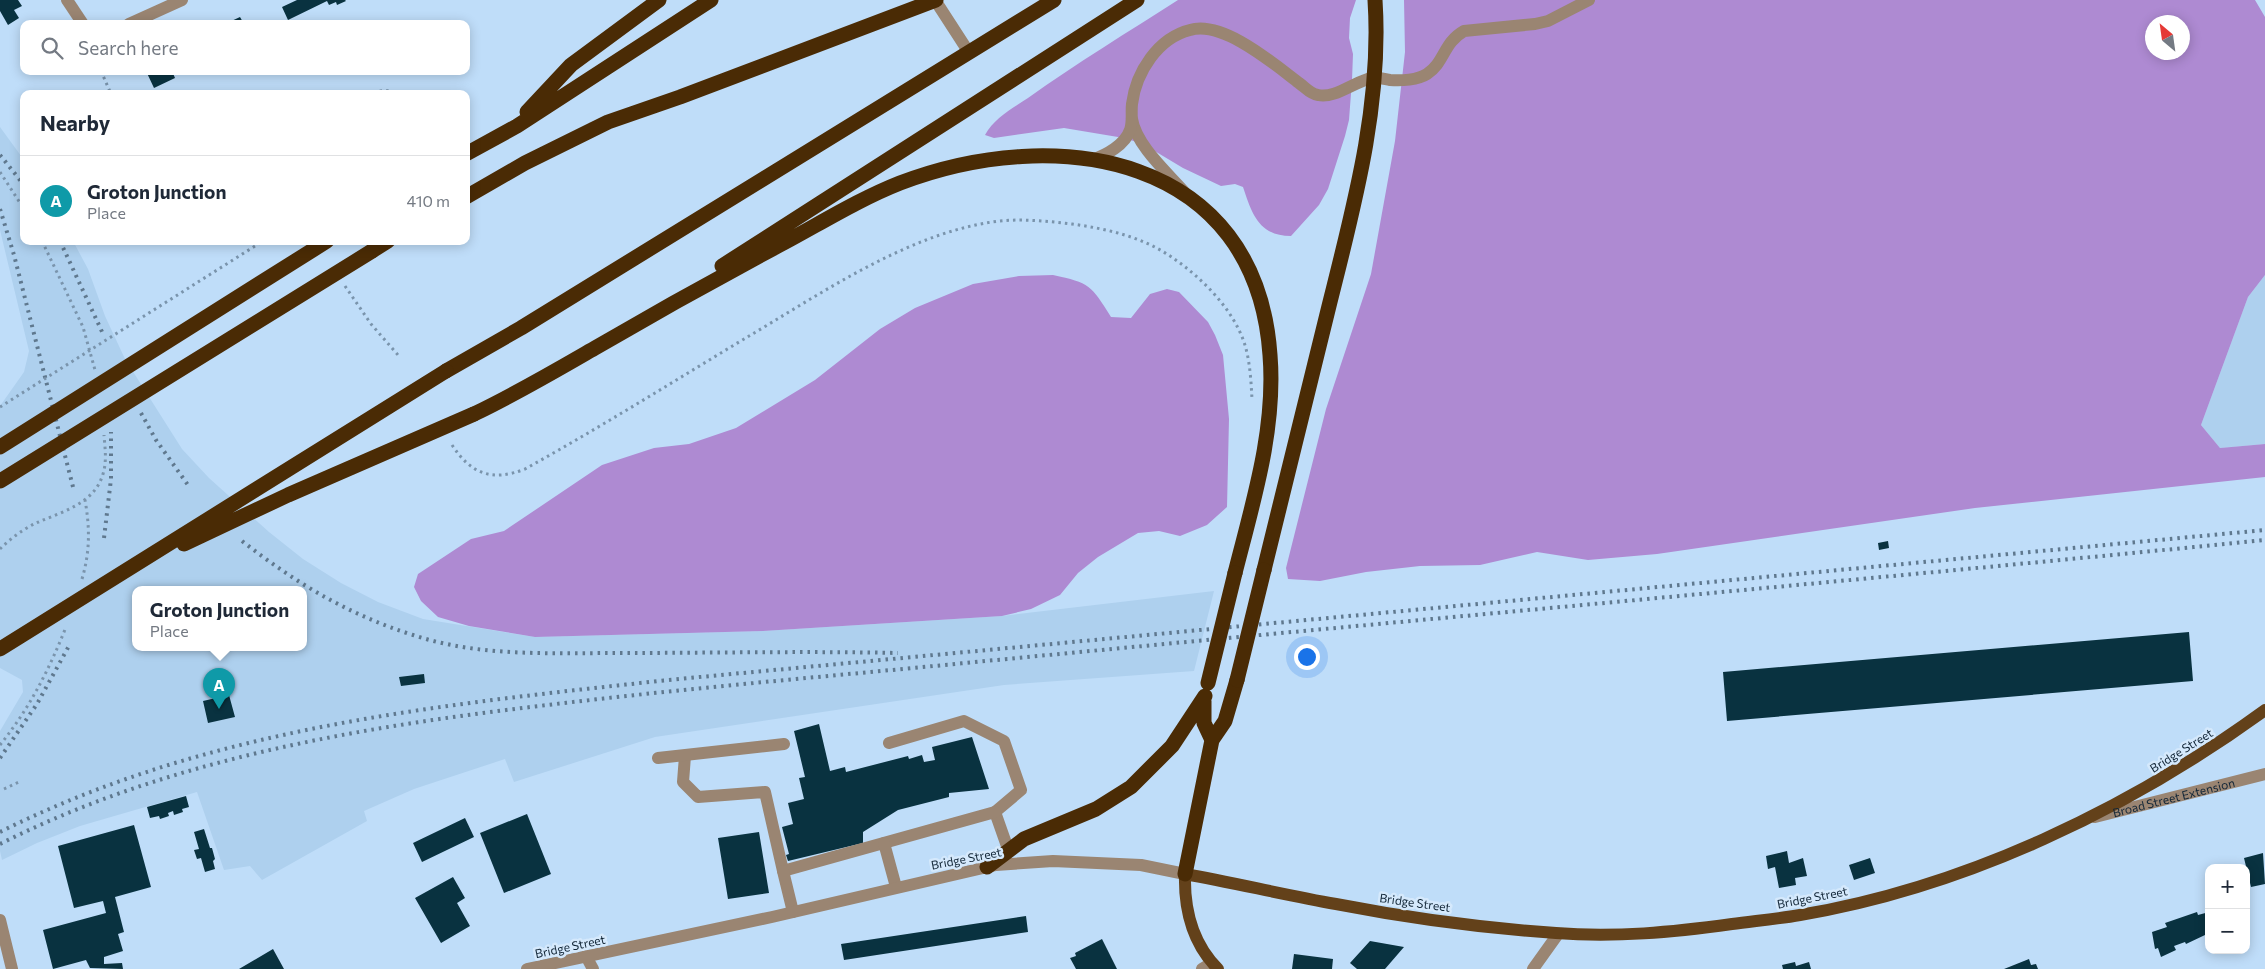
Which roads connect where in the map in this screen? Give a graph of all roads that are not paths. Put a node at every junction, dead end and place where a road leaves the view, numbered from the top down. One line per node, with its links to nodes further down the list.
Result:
1 (67, 0): 10 (street)
2 (182, 0): 11 (street)
3 (659, 0): 15 (highway)
4 (711, 0): 15 (highway)
5 (936, 0): 12 (street); 18 (highway)
6 (1054, 0): 12 (highway)
7 (1137, 0): 22 (highway)
8 (1375, 0): 13 (highway)
9 (1589, 0): 13 (street)
10 (80, 20)
11 (138, 20)
12 (968, 51): 25 (highway, bridge)
13 (1374, 77): 14 (street); 29 (highway, bridge)
14 (1131, 117): 17 (street); 19 (street)
15 (517, 126): 16 (highway)
16 (470, 152)
17 (1092, 160): 19 (highway); 22 (highway)
18 (470, 195)
19 (1189, 196): 27 (highway, bridge)
20 (321, 245): 23 (highway, bridge)
21 (382, 245): 24 (highway, bridge)
22 (595, 348): 25 (highway, bridge)
23 (0, 447)
24 (0, 481)
25 (104, 583): 26 (highway, bridge)
26 (0, 648)
27 (1206, 690): 29 (highway); 38 (highway)
28 (2265, 710): 36 (main road, Bridge Street)
29 (1212, 740): 41 (highway)
30 (889, 743): 35 (street)
31 (784, 744): 32 (street)
32 (684, 756): 33 (street); 40 (street)
33 (658, 758)
34 (2265, 774): 36 (street, Broad Street Extension)
35 (995, 812): 37 (street); 38 (street)
36 (2083, 820): 45 (main road, Bridge Street)
37 (884, 843): 40 (street); 42 (street)
38 (1008, 849): 39 (highway)
39 (987, 867): 41 (street, Bridge Street); 42 (street, Bridge Street)
40 (783, 871): 43 (street)
41 (1185, 874): 45 (main road, Bridge Street); 47 (main road)
42 (896, 888): 43 (street, Bridge Street)
43 (793, 912): 46 (street, Bridge Street)
44 (0, 920): 48 (street)
45 (1558, 934): 51 (street)
46 (586, 956): 49 (street, Bridge Street); 50 (street)
47 (1211, 967)
48 (12, 969)
49 (527, 969)
50 (593, 969)
51 (1533, 969)

